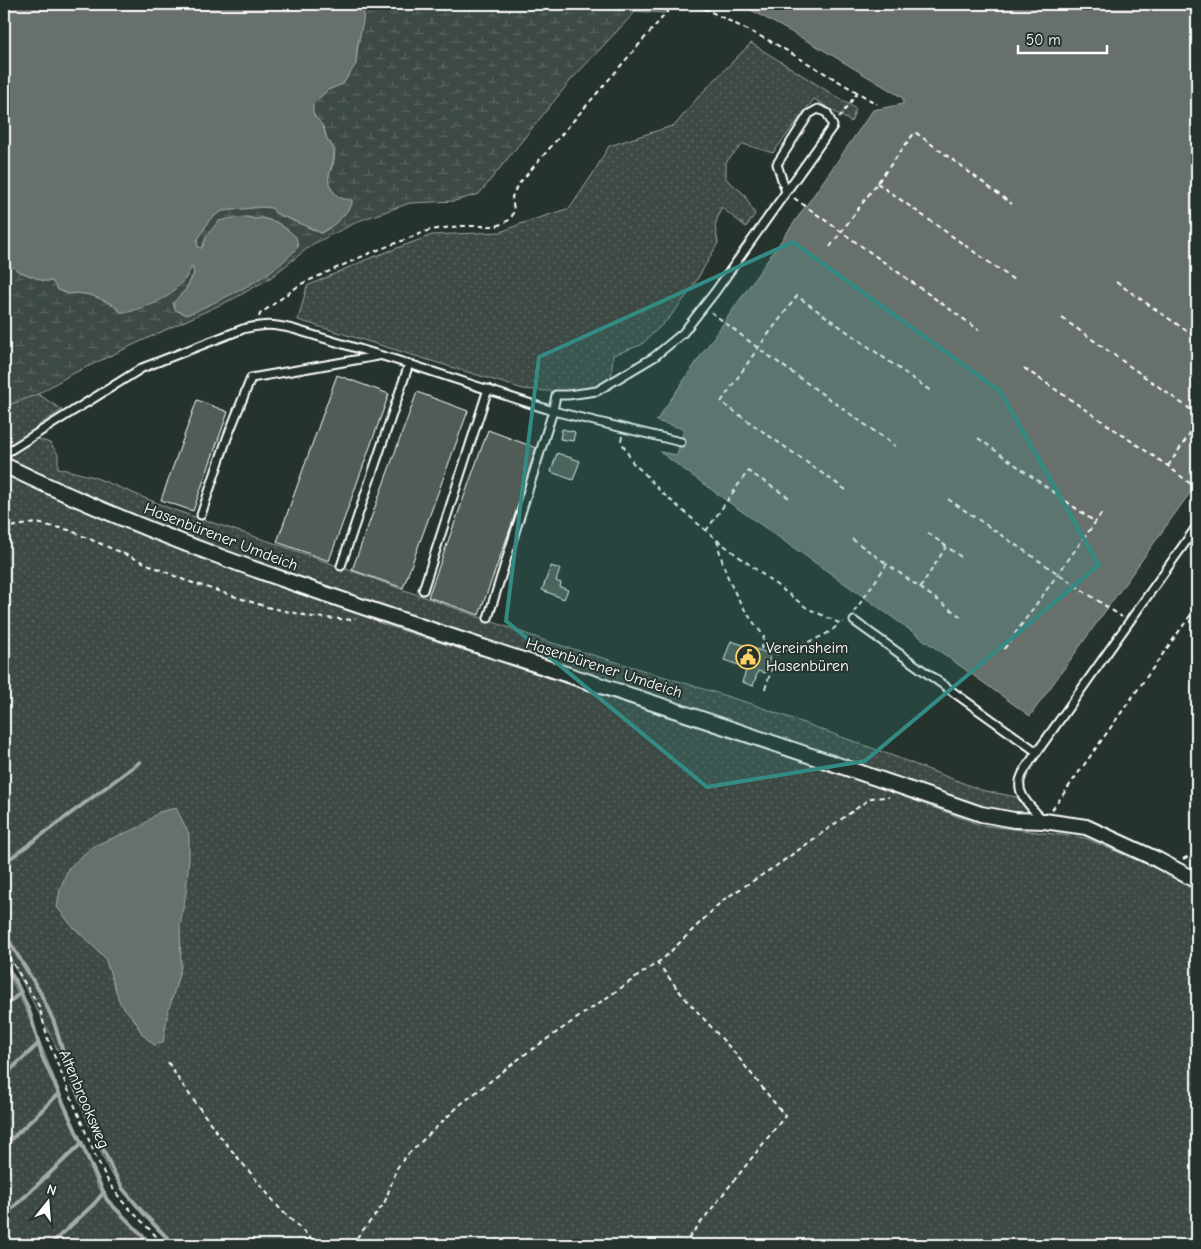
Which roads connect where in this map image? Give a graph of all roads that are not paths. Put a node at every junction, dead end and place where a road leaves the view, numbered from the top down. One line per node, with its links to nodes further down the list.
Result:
1 (786, 192): 1 (lane); 5 (lane)
2 (380, 356): 3 (lane); 7 (lane); 9 (lane)
3 (409, 364): 4 (lane); 11 (lane)
4 (488, 389): 5 (lane); 12 (lane)
5 (553, 411): 6 (lane); 13 (lane)
6 (681, 442)
7 (4, 454)
8 (4, 465): 16 (street, Hasenbürener Umdeich)
9 (201, 515)
10 (1197, 526): 15 (lane)
11 (341, 566)
12 (423, 590)
13 (488, 618)
14 (850, 621): 15 (lane)
15 (1037, 752): 16 (lane)
16 (1044, 822): 17 (street, Hasenbürener Umdeich)
17 (1197, 881)

